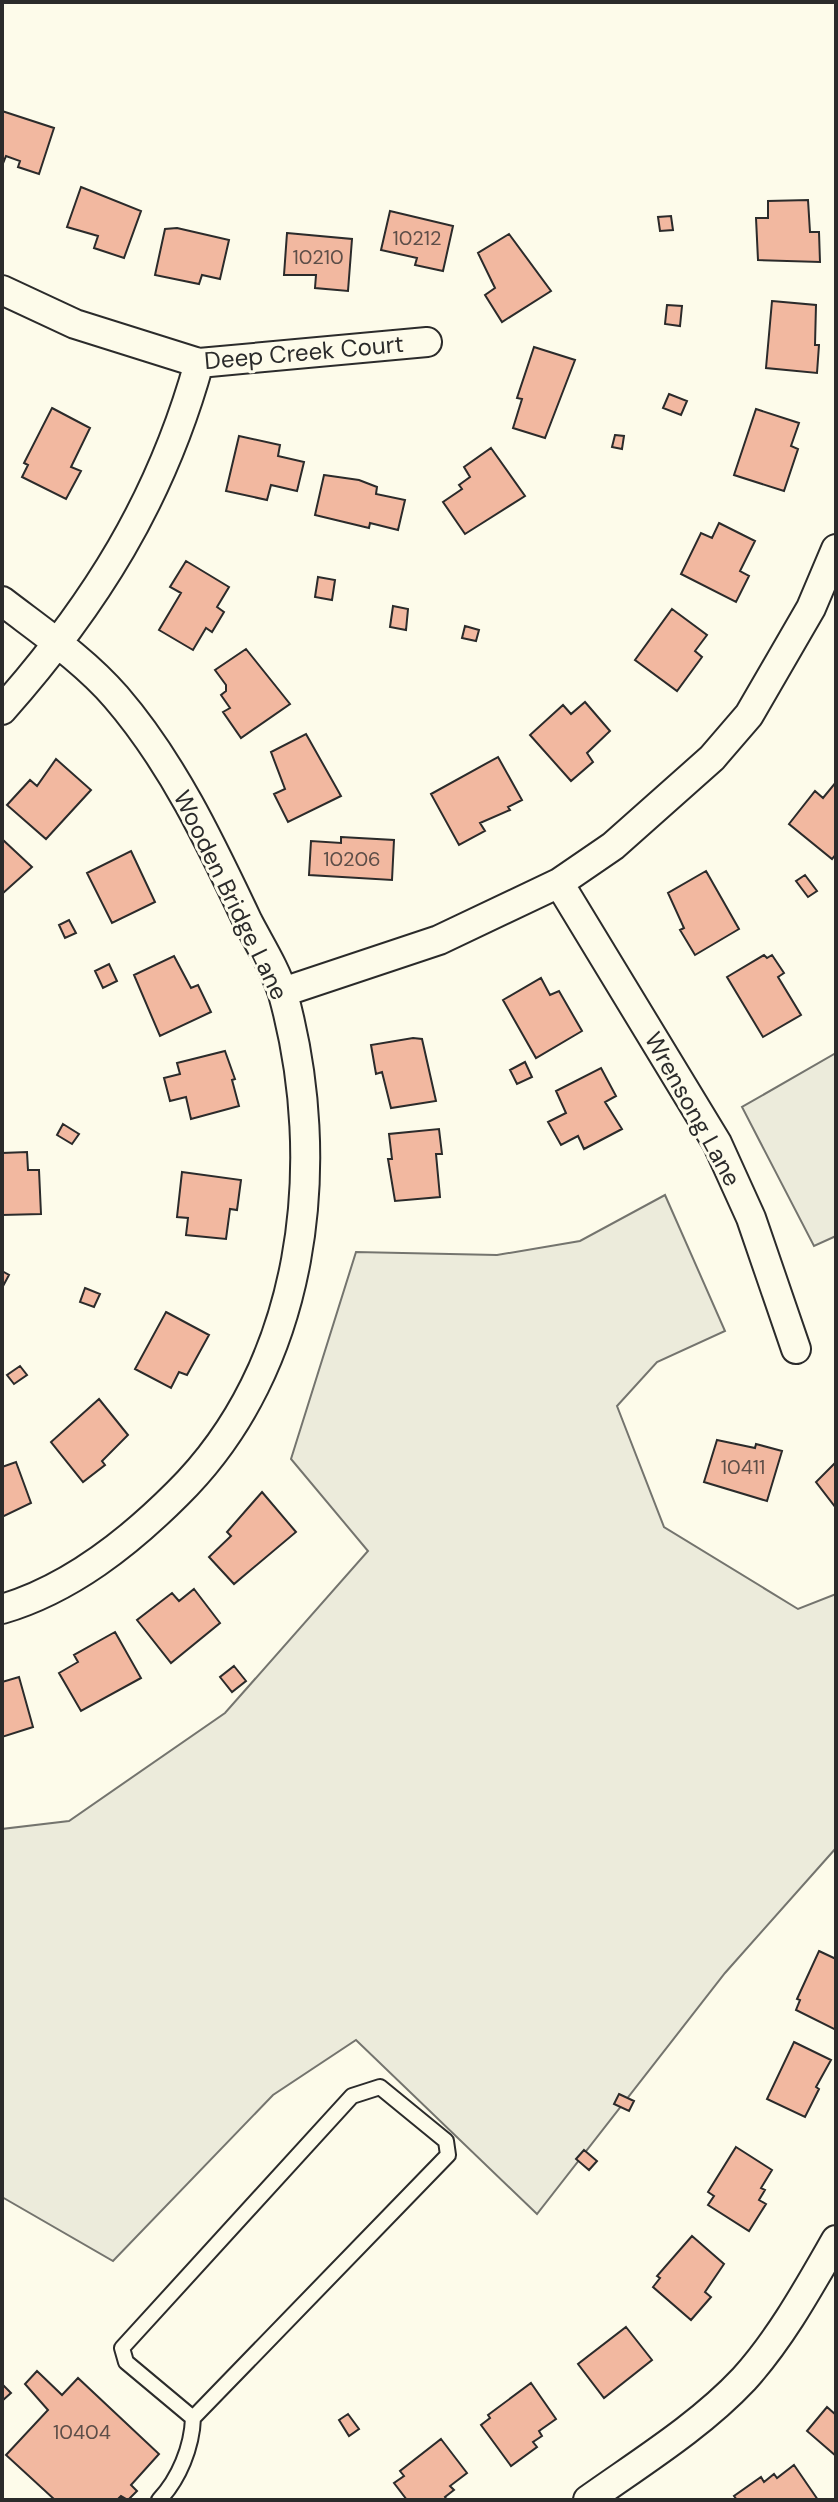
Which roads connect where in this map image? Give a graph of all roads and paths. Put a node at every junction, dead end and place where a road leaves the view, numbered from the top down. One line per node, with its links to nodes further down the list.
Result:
1 (2, 290): 3 (street, Deep Creek Court)
2 (427, 342): 3 (street, Deep Creek Court)
3 (199, 363): 6 (street)
4 (836, 549): 8 (street)
5 (2, 601): 6 (street, Wooden Bridge Lane)
6 (59, 645): 7 (street); 9 (street, Wooden Bridge Lane)
7 (2, 710)
8 (559, 883): 9 (street); 10 (street, Wrensong Lane)
9 (283, 992): 11 (street, Wooden Bridge Lane)
10 (796, 1349)
11 (2, 1609)
12 (836, 2240): 15 (street)
13 (193, 2418): 13 (lane); 14 (lane)
14 (159, 2500)
15 (588, 2500)

